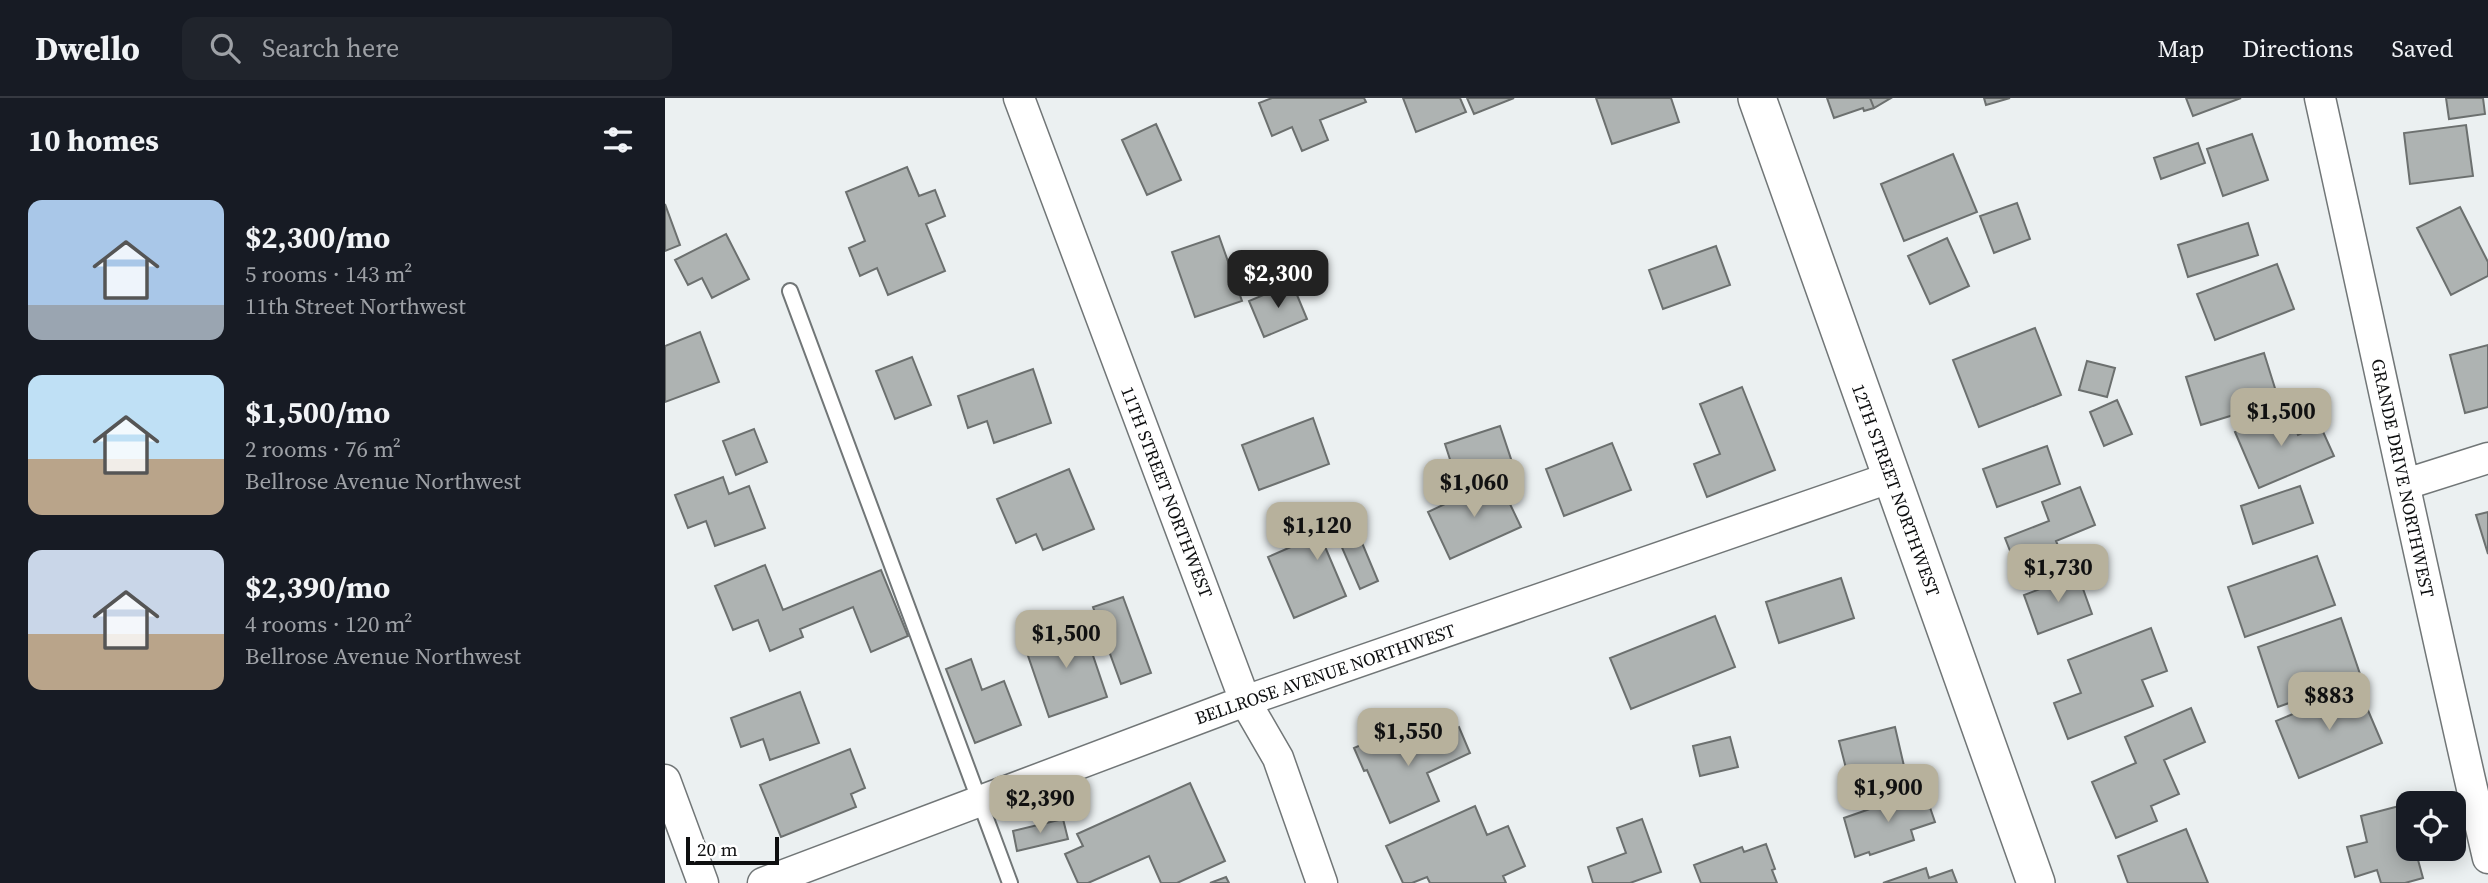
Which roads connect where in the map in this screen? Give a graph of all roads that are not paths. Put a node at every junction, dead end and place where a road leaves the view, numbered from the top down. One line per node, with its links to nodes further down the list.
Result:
1 (1019, 98): 8 (street, 11TH STREET NORTHWEST)
2 (1757, 98): 6 (street, 12TH STREET NORTHWEST)
3 (2320, 98): 7 (street, GRANDE DRIVE NORTHWEST)
4 (790, 291): 10 (lane)
5 (2488, 458): 7 (street)
6 (1892, 477): 8 (street, BELLROSE AVENUE NORTHWEST); 16 (street, 12TH STREET NORTHWEST)
7 (2406, 484): 11 (street, GRANDE DRIVE NORTHWEST)
8 (1245, 701): 10 (street, BELLROSE AVENUE NORTHWEST); 15 (street, 11TH STREET NORTHWEST)
9 (665, 780): 12 (street)
10 (980, 801): 13 (street, BELLROSE AVENUE NORTHWEST); 14 (lane)
11 (2488, 858)
12 (703, 883)
13 (763, 883)
14 (1010, 883)
15 (1322, 883)
16 (2036, 883)

